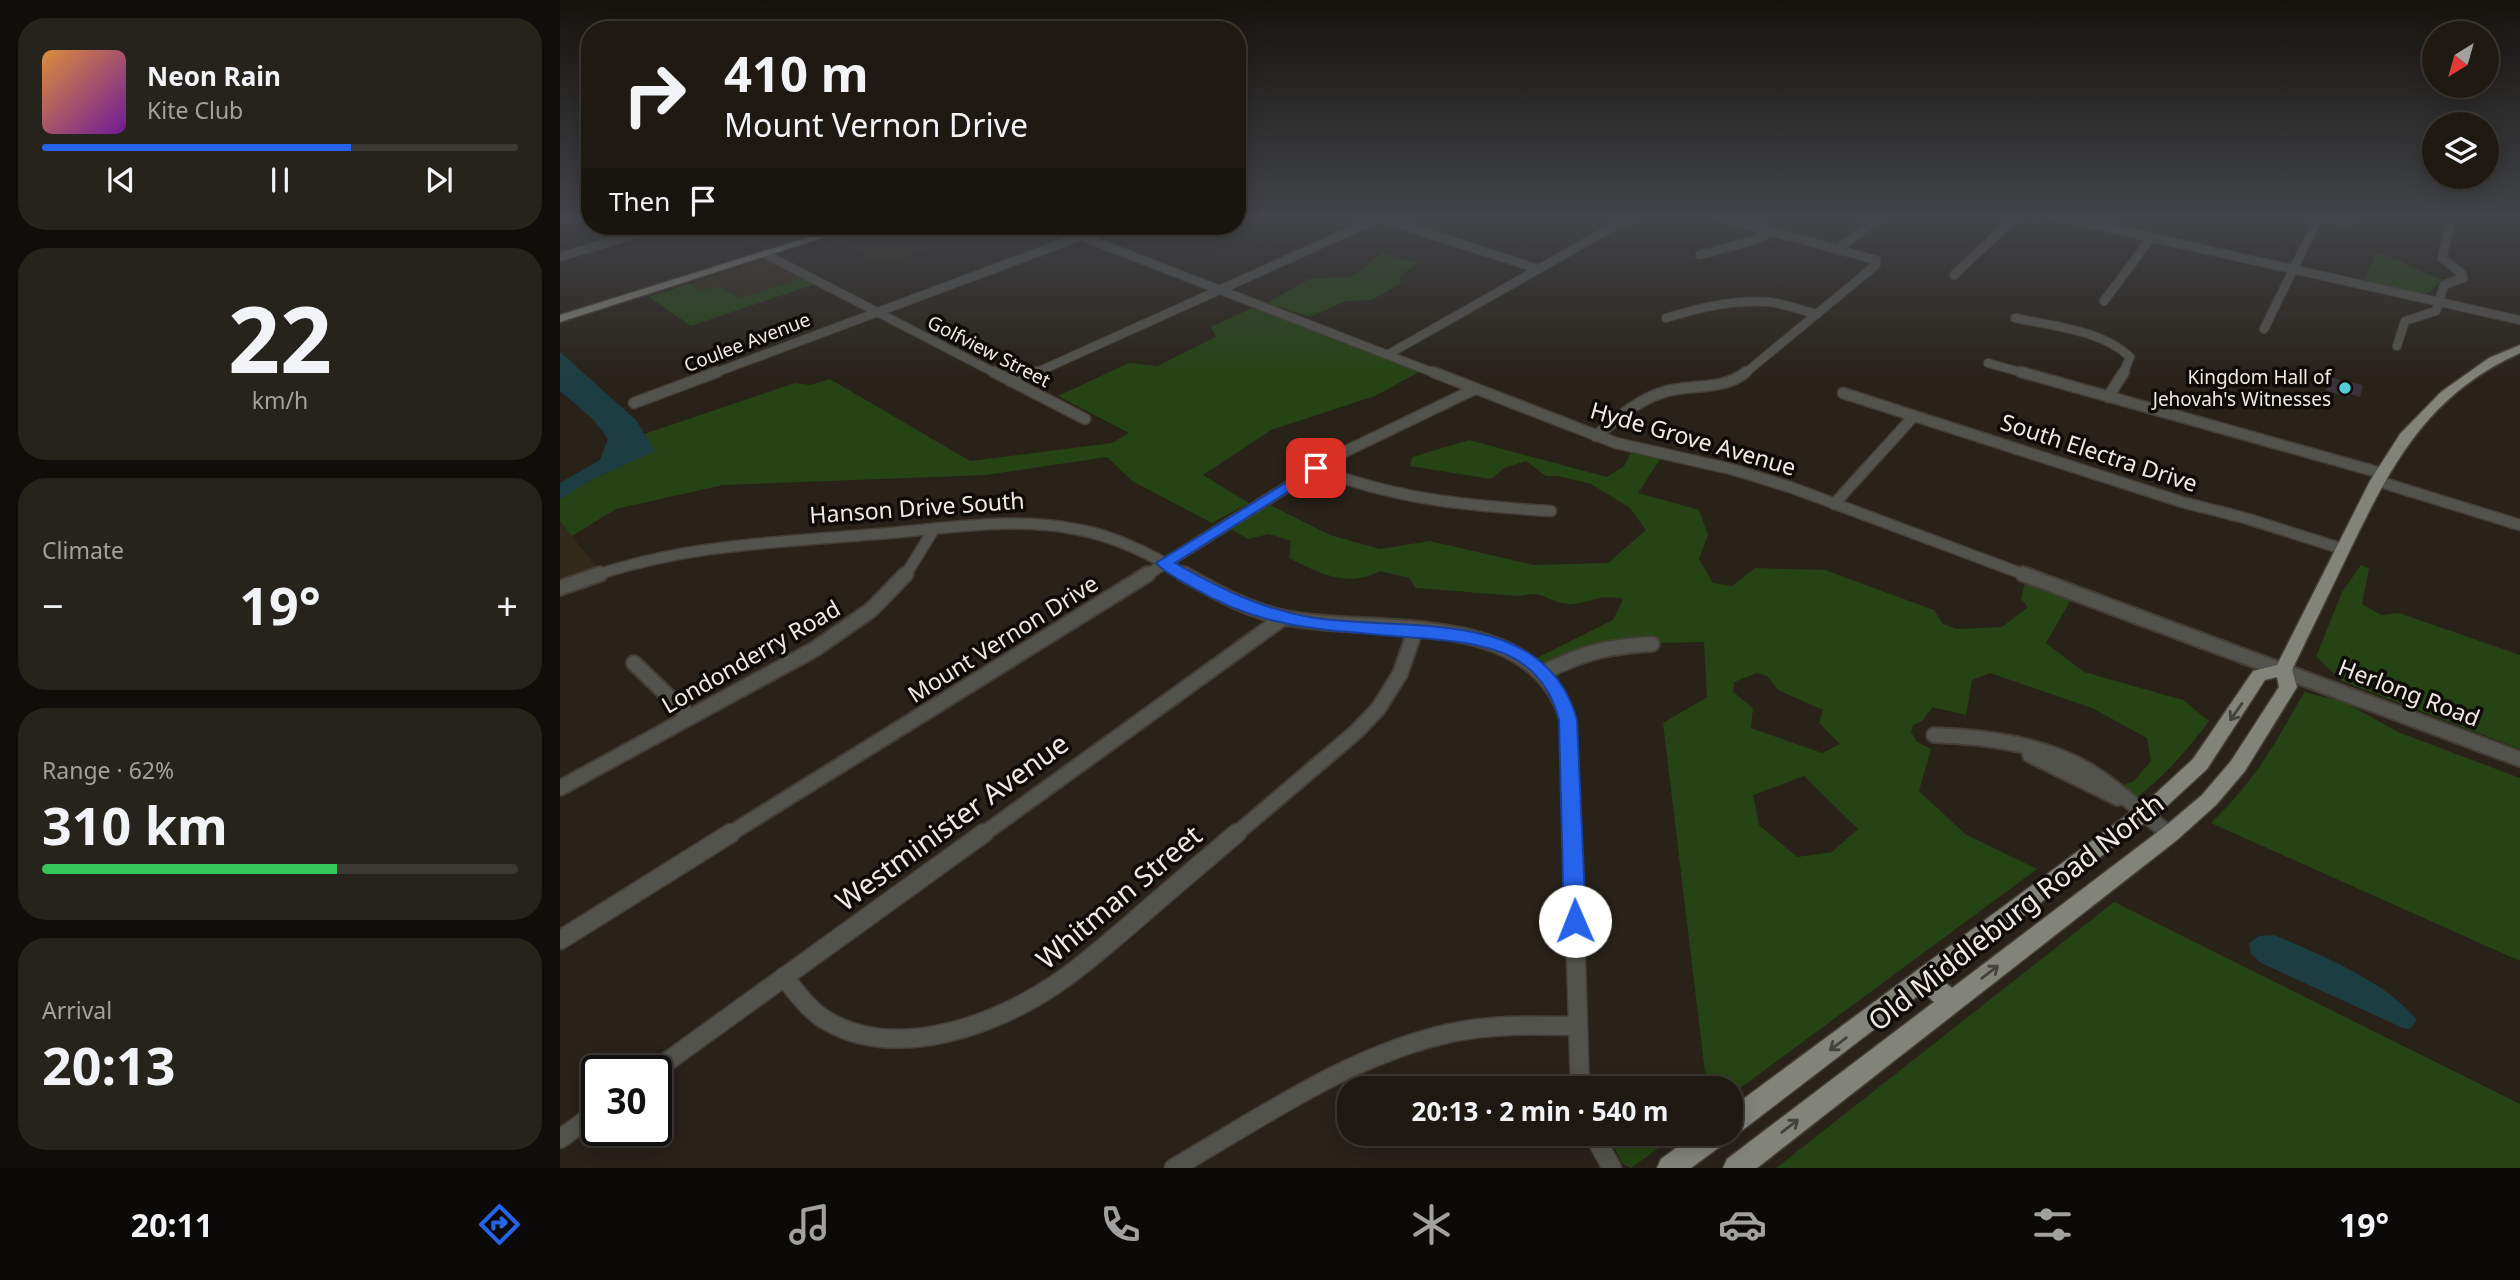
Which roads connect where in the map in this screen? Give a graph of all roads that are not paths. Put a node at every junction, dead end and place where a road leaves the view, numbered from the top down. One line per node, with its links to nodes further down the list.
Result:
1 (2294, 270): 23 (street)
2 (713, 271): 21 (main road)
3 (796, 271): 17 (street, Golfview Street)
4 (989, 271): 17 (street, Coulee Avenue)
5 (1170, 271): 14 (street, Hyde Grove Avenue)
6 (1262, 271): 14 (street)
7 (1536, 271): 26 (street)
8 (1869, 271): 18 (street)
9 (1959, 271): 13 (street)
10 (2126, 271): 15 (street)
11 (2296, 271): 16 (street)
12 (2458, 271): 16 (street)
13 (1954, 275)
14 (1220, 290): 26 (street, Hyde Grove Avenue); 28 (street)
15 (2104, 301)
16 (2438, 302): 22 (street); 24 (street)
17 (876, 313): 28 (street, Golfview Street); 32 (street, Coulee Avenue)
18 (1817, 314): 19 (street); 35 (street)
19 (1666, 318)
20 (2015, 318): 31 (street)
21 (560, 319)
22 (2520, 320)
23 (2264, 329)
24 (2397, 346)
25 (2520, 349): 37 (main road, Old Middleburg Road North)
26 (1387, 355): 29 (street, Hyde Grove Avenue)
27 (1988, 363): 31 (street)
28 (1010, 382): 34 (street, Golfview Street)
29 (1475, 389): 35 (street, Hyde Grove Avenue); 36 (street, Mount Vernon Drive)
30 (1843, 393): 33 (street, South Electra Drive)
31 (2108, 397): 37 (street)
32 (634, 403)
33 (1914, 416): 38 (street); 42 (street, South Electra Drive)
34 (1085, 419)
35 (1596, 436): 38 (street, Hyde Grove Avenue)
36 (1316, 468): 39 (street); 43 (street, Mount Vernon Drive)
37 (2379, 477): 40 (street); 42 (main road, Old Middleburg Road North)
38 (1835, 504): 49 (street, Hyde Grove Avenue)
39 (1551, 511)
40 (2520, 524)
41 (934, 529): 43 (street, Hanson Drive South); 44 (street, Hanson Drive South); 51 (street, Londonderry Road)
42 (2343, 549): 49 (main road, Old Middleburg Road North)
43 (1164, 563): 45 (street, Hanson Drive South); 58 (street, Mount Vernon Drive)
44 (560, 588)
45 (1283, 618): 46 (street, Hanson Drive South); 59 (street, Westminister Avenue)
46 (1415, 631): 50 (street, Hanson Drive South); 59 (street, Whitman Street)
47 (1652, 645): 50 (street)
48 (634, 663): 51 (street)
49 (2283, 670): 54 (street, Herlong Road); 56 (main road, Old Middleburg Road North, one-way to 56); 57 (main road, Old Middleburg Road North)
50 (1544, 672): 62 (street, Hanson Drive South)
51 (690, 717): 55 (street, Londonderry Road)
52 (1934, 735): 53 (street)
53 (2014, 746): 56 (street)
54 (2520, 759)
55 (560, 788)
56 (2142, 815): 57 (street); 60 (main road, Old Middleburg Road North)
57 (2170, 834): 61 (main road, Old Middleburg Road North, one-way to 57)
58 (560, 940)
59 (784, 977): 63 (street, Westminister Avenue)
60 (1924, 979): 61 (main road); 65 (main road, Old Middleburg Road North, one-way to 65)
61 (1951, 1002): 73 (main road, Old Middleburg Road North, one-way to 61)
62 (1577, 1026): 64 (street, Hanson Drive South); 70 (street)
63 (672, 1058)
64 (1579, 1076)
65 (1743, 1114)
66 (581, 1124): 67 (street)
67 (560, 1139)
68 (1600, 1146): 71 (street)
69 (1700, 1146): 72 (main road)
70 (1174, 1168)
71 (1612, 1168)
72 (1670, 1168)
73 (1736, 1168)

